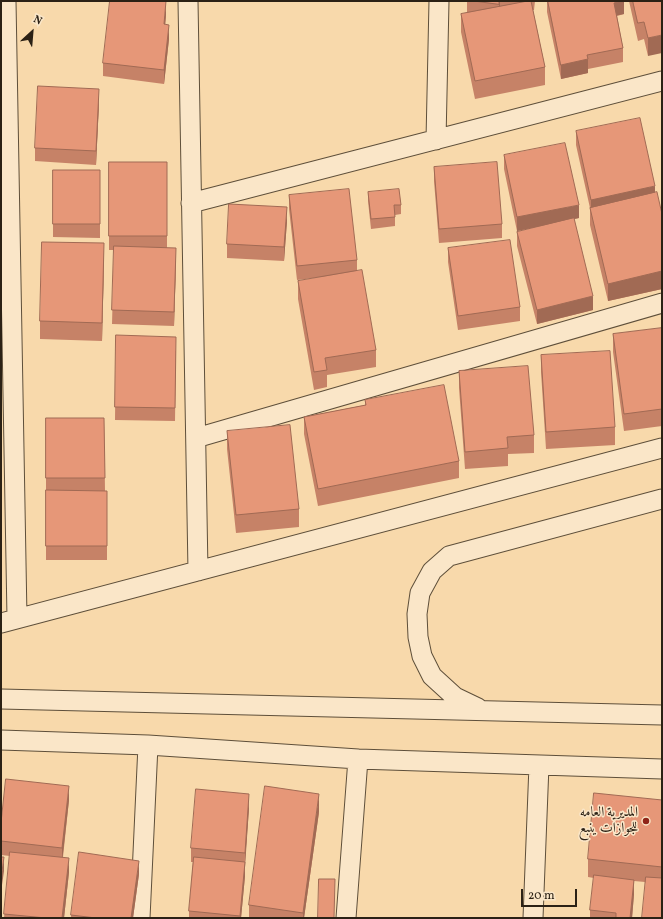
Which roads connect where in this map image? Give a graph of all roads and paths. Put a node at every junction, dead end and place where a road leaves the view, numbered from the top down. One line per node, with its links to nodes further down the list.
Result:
1 (6, 1): 12 (street)
2 (188, 1): 6 (street)
3 (439, 1): 5 (street)
4 (662, 81): 5 (street)
5 (436, 140): 6 (street)
6 (191, 203): 8 (street)
7 (662, 303): 8 (street)
8 (196, 438): 11 (street)
9 (662, 448): 11 (street)
10 (662, 499): 14 (street)
11 (198, 571): 12 (street)
12 (9, 620)
13 (1, 699): 14 (street)
14 (485, 711): 15 (street)
15 (662, 715)
16 (1, 740): 17 (street)
17 (148, 745): 18 (street); 21 (street)
18 (358, 759): 19 (street); 22 (street)
19 (539, 765): 20 (street); 23 (street)
20 (662, 769)
21 (140, 918)
22 (346, 918)
23 (533, 918)

